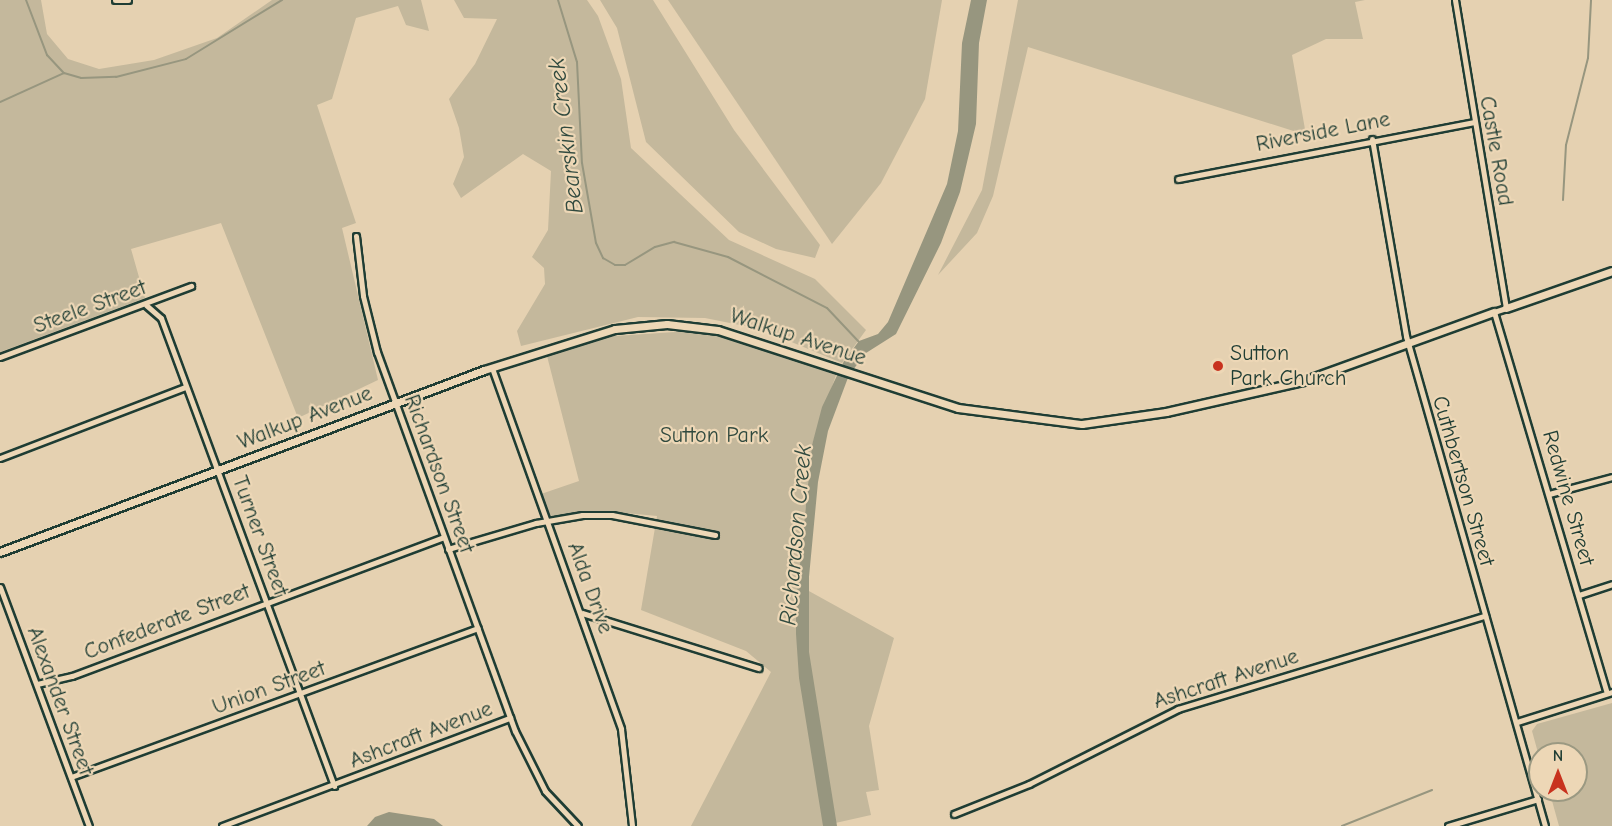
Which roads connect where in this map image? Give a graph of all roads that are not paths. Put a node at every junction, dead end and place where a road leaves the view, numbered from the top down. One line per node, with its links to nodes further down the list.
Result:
1 (115, 0): 2 (street)
2 (128, 0)
3 (1455, 0): 4 (street, Castle Road)
4 (1475, 122): 5 (street, Riverside Lane); 11 (street, Castle Road)
5 (1372, 139): 6 (street, Riverside Lane); 13 (street, Cuthbertson Street)
6 (1178, 178)
7 (357, 236): 17 (street, Richardson Street)
8 (1612, 271): 11 (street)
9 (191, 286): 10 (street, Steele Street)
10 (146, 305): 14 (street, Steele Street); 16 (street, Turner Street)
11 (1506, 308): 12 (street)
12 (1494, 312): 13 (street, Walkup Avenue); 21 (street, Redwine Street)
13 (1408, 343): 15 (street, Walkup Avenue); 32 (street, Cuthbertson Street)
14 (0, 357)
15 (492, 368): 17 (street, Walkup Avenue); 22 (street, Alda Drive)
16 (185, 387): 18 (street); 19 (street, Turner Street)
17 (395, 404): 19 (street, Walkup Avenue); 24 (street, Richardson Street)
18 (0, 458)
19 (218, 470): 26 (street, Walkup Avenue); 30 (street, Turner Street)
20 (1612, 477): 21 (street)
21 (1549, 494): 29 (street, Redwine Street)
22 (547, 520): 23 (street); 25 (street); 31 (street, Alda Drive)
23 (715, 535)
24 (443, 537): 25 (street, Richardson Street); 30 (street, Confederate Street)
25 (448, 549): 33 (street, Richardson Street)
26 (0, 552)
27 (1612, 584): 29 (street)
28 (0, 587): 35 (street, Alexander Street)
29 (1579, 595): 37 (street, Redwine Street)
30 (267, 602): 35 (street, Confederate Street); 36 (street, Turner Street)
31 (582, 613): 34 (street); 49 (street, Alda Drive)
32 (1485, 616): 39 (street, Cuthbertson Street); 45 (street, Ashcraft Avenue)
33 (478, 628): 36 (street, Union Street); 38 (street, Richardson Street)
34 (759, 668)
35 (37, 684): 41 (street, Alexander Street)
36 (301, 693): 41 (street, Union Street); 42 (street, Turner Street)
37 (1610, 693): 39 (street)
38 (510, 718): 42 (street, Ashcraft Avenue); 48 (street, Ashcraft Avenue)
39 (1517, 722): 40 (street, Cuthbertson Street)
40 (1528, 762)
41 (71, 777): 46 (street, Alexander Street)
42 (334, 786): 47 (street, Ashcraft Avenue)
43 (1528, 802): 50 (street)
44 (1539, 802): 51 (street, Cuthbertson Street)
45 (954, 814)
46 (89, 826)
47 (222, 826)
48 (579, 826)
49 (632, 826)
50 (1448, 826)
51 (1545, 826)

